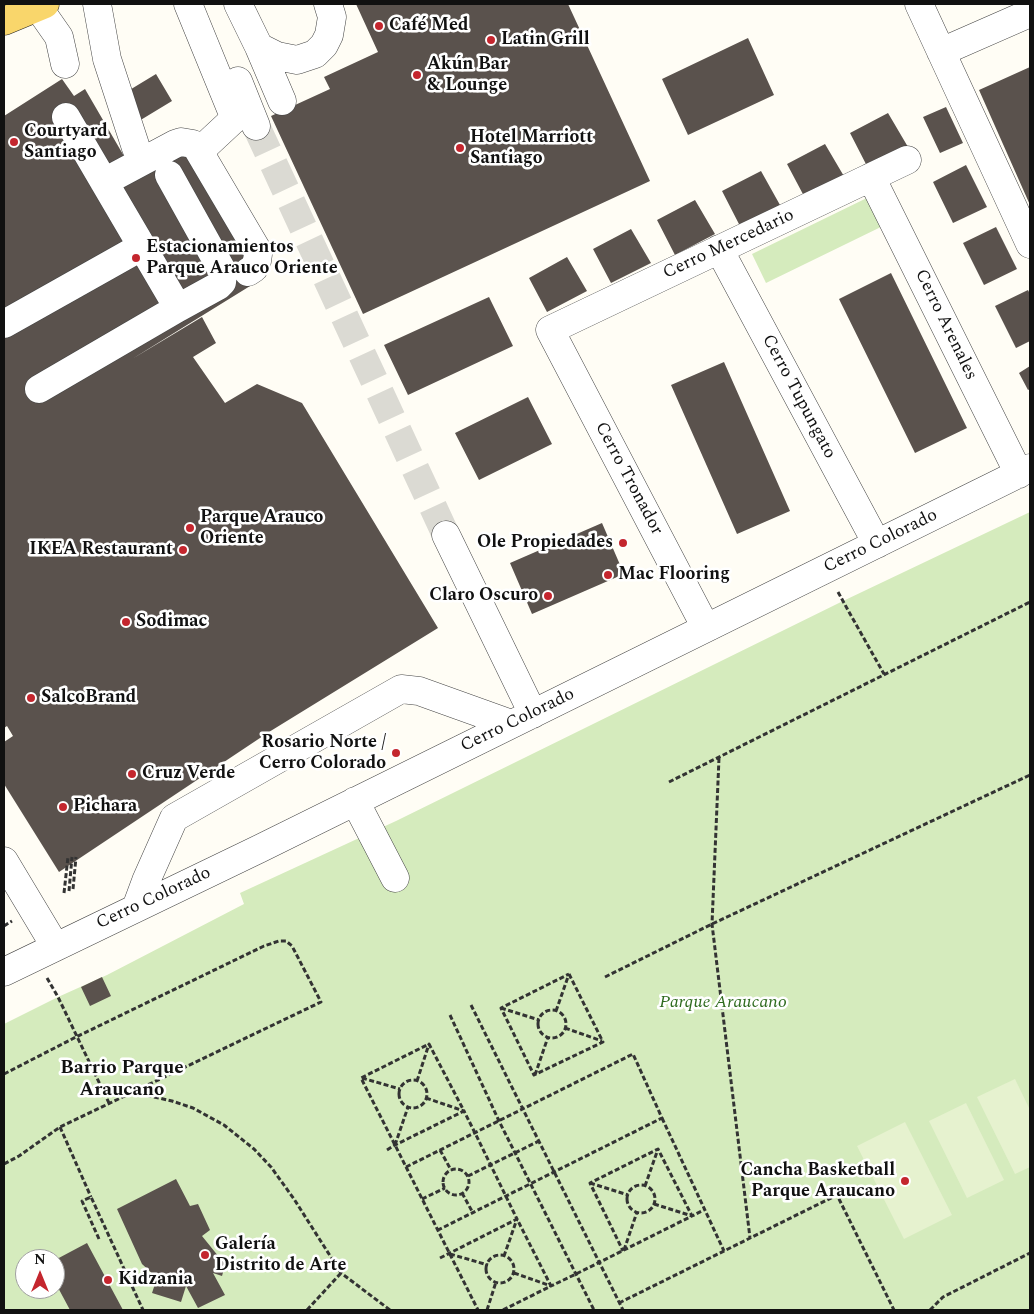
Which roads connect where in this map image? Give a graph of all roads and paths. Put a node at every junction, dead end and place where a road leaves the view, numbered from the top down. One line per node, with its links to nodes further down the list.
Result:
1 (97, 4): 17 (street)
2 (188, 4): 16 (street)
3 (206, 4): 15 (street)
4 (238, 4): 10 (street)
5 (328, 4): 10 (street)
6 (919, 4): 11 (street)
7 (42, 5): 9 (main road); 12 (street)
8 (1030, 13): 11 (street)
9 (4, 21)
10 (259, 47): 13 (street)
11 (941, 52): 22 (street)
12 (65, 64)
13 (282, 101)
14 (66, 117): 21 (street)
15 (256, 126)
16 (204, 147)
17 (136, 148)
18 (907, 160): 20 (street, Cerro Mercedario)
19 (169, 175): 26 (street)
20 (871, 177): 24 (street, Cerro Mercedario); 30 (street, Cerro Arenales)
21 (104, 182): 23 (street); 25 (street)
22 (1030, 244)
23 (142, 247): 26 (street); 27 (street)
24 (719, 250): 28 (street, Cerro Mercedario); 32 (street, Cerro Tupungato)
25 (248, 272)
26 (178, 308): 29 (street)
27 (4, 324)
28 (550, 330): 35 (street, Cerro Tronador)
29 (39, 389)
30 (1024, 471): 32 (street, Cerro Colorado)
31 (446, 535): 37 (street)
32 (877, 544): 33 (street, Cerro Colorado)
33 (827, 569): 35 (street, Cerro Colorado); 36 (path)
34 (1030, 602): 36 (path)
35 (706, 628): 37 (street, Cerro Colorado)
36 (884, 674): 38 (path)
37 (522, 719): 41 (street, Cerro Colorado); 50 (street)
38 (719, 758): 40 (path); 51 (path)
39 (1030, 775): 51 (path)
40 (669, 782)
41 (355, 801): 44 (street); 50 (street, Cerro Colorado)
42 (72, 857): 46 (path); 47 (path); 48 (path)
43 (4, 861): 49 (street)
44 (395, 878)
45 (4, 887): 49 (street)
46 (73, 889)
47 (69, 891)
48 (64, 893)
49 (28, 901): 52 (street)
50 (136, 908): 52 (street, Cerro Colorado)
51 (712, 924): 54 (path); 109 (path)
52 (23, 957): 61 (path)
53 (569, 974): 56 (path); 57 (path); 63 (path)
54 (605, 977)
55 (471, 1005): 74 (path)
56 (501, 1008): 59 (path); 66 (path)
57 (556, 1011): 59 (path); 60 (path)
58 (450, 1014): 77 (path)
59 (539, 1020): 62 (path)
60 (565, 1028): 62 (path); 63 (path)
61 (76, 1037): 65 (path); 70 (path); 72 (path)
62 (548, 1037): 66 (path)
63 (603, 1042): 66 (path)
64 (429, 1044): 67 (path); 68 (path); 75 (path)
65 (4, 1074)
66 (534, 1075)
67 (361, 1078): 69 (path); 81 (path)
68 (416, 1081): 69 (path); 71 (path)
69 (400, 1090): 73 (path)
70 (131, 1092): 72 (path); 118 (path)
71 (426, 1098): 73 (path); 75 (path)
72 (109, 1103): 78 (path)
73 (408, 1107): 81 (path)
74 (523, 1108): 76 (path); 77 (path); 80 (path)
75 (464, 1111): 79 (path); 81 (path)
76 (662, 1118): 90 (path); 102 (path)
77 (499, 1120): 79 (path); 85 (path)
78 (60, 1126): 86 (path); 99 (path)
79 (475, 1133): 84 (path); 87 (path)
80 (539, 1141): 85 (path); 90 (path)
81 (395, 1146): 83 (path); 88 (path)
82 (658, 1149): 92 (path); 94 (path); 105 (path)
83 (387, 1150)
84 (440, 1150): 88 (path); 89 (path)
85 (515, 1153): 87 (path); 93 (path)
86 (4, 1164)
87 (490, 1165): 91 (path); 98 (path)
88 (406, 1167): 100 (path)
89 (451, 1170): 91 (path); 95 (path)
90 (554, 1172): 93 (path); 116 (path)
91 (468, 1176): 96 (path)
92 (590, 1183): 97 (path); 110 (path)
93 (531, 1184): 98 (path); 120 (path)
94 (645, 1186): 97 (path); 101 (path)
95 (445, 1188): 96 (path); 100 (path)
96 (462, 1193): 104 (path)
97 (628, 1195): 103 (path)
98 (506, 1196): 104 (path); 106 (path)
99 (92, 1198): 108 (path); 124 (path)
100 (422, 1199): 107 (path)
101 (654, 1204): 103 (path); 105 (path)
102 (704, 1210): 105 (path); 111 (path)
103 (636, 1212): 110 (path)
104 (473, 1213): 107 (path)
105 (692, 1216): 110 (path)
106 (517, 1219): 113 (path); 114 (path); 122 (path)
107 (438, 1230): 113 (path)
108 (99, 1238)
109 (750, 1238): 111 (path); 132 (path)
110 (623, 1251): 116 (path)
111 (724, 1251): 123 (path)
112 (1030, 1253): 133 (path)
113 (450, 1254): 115 (path); 117 (path); 127 (path)
114 (504, 1256): 117 (path); 119 (path)
115 (440, 1258)
116 (599, 1263): 120 (path); 123 (path)
117 (488, 1265): 121 (path)
118 (341, 1273): 125 (path); 126 (path)
119 (514, 1273): 121 (path); 122 (path)
120 (576, 1274): 122 (path); 130 (path)
121 (496, 1282): 128 (path)
122 (551, 1286): 129 (path)
123 (619, 1303): 131 (path)
124 (142, 1310)
125 (307, 1310)
126 (390, 1310)
127 (478, 1310)
128 (486, 1310)
129 (504, 1310)
130 (594, 1310)
131 (623, 1310)
132 (894, 1310)
133 (930, 1310)

